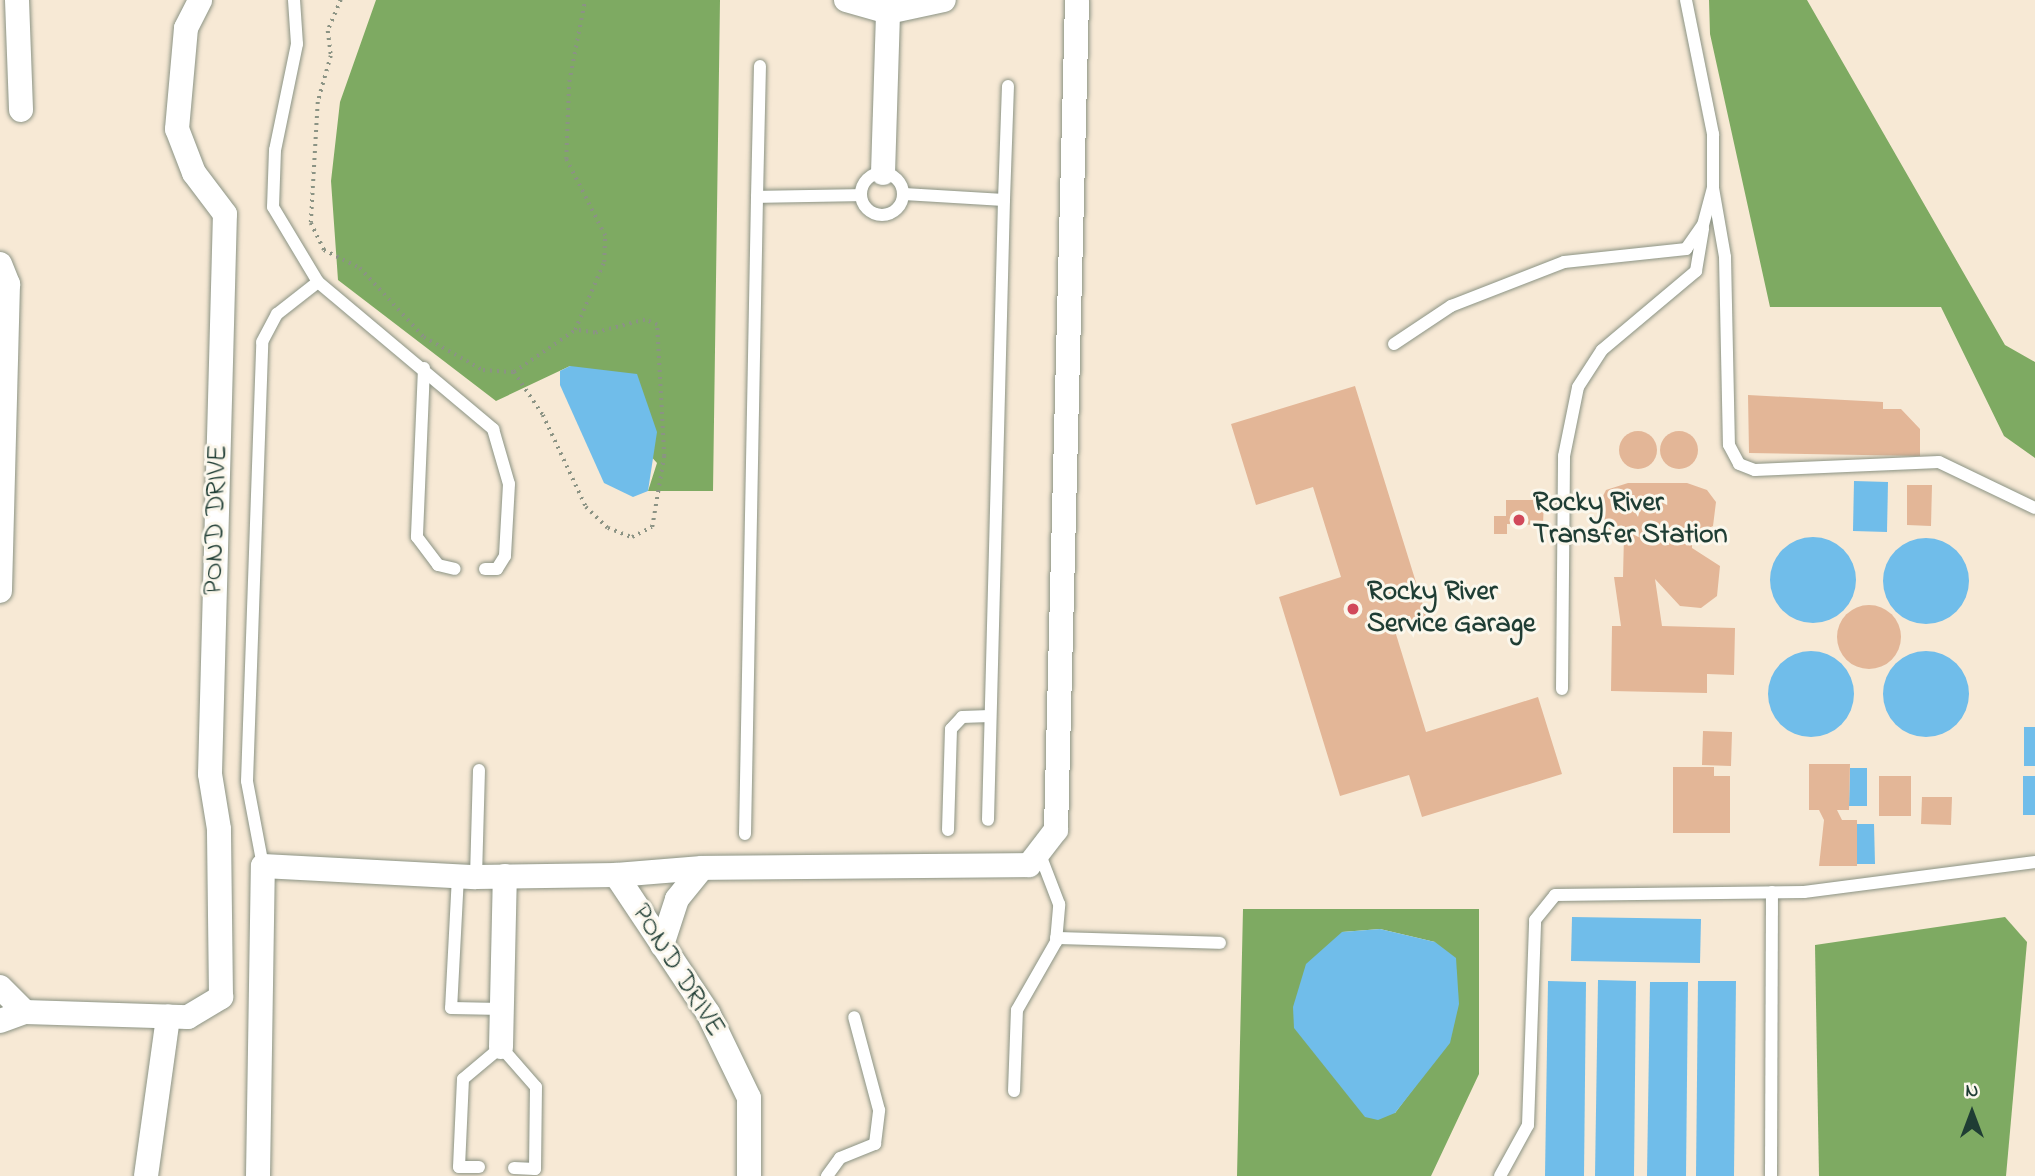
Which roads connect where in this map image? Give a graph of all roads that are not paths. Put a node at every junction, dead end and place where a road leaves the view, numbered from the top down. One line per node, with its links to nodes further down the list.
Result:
1 (17, 0): 11 (street)
2 (200, 0): 47 (street, POND DRIVE)
3 (294, 0): 20 (lane)
4 (846, 0): 8 (street)
5 (944, 0): 8 (street)
6 (1077, 0): 33 (street)
7 (1686, 0): 13 (lane)
8 (888, 12): 12 (street)
9 (760, 66): 16 (lane)
10 (1008, 86): 17 (lane)
11 (21, 110)
12 (883, 173): 14 (lane); 15 (lane)
13 (1713, 188): 18 (lane); 23 (lane)
14 (904, 194): 15 (lane); 17 (lane)
15 (861, 195): 16 (lane)
16 (757, 197): 32 (lane)
17 (1004, 200): 28 (lane)
18 (1703, 225): 21 (lane); 27 (lane)
19 (0, 264): 26 (street)
20 (318, 282): 22 (lane); 35 (lane)
21 (1394, 344)
22 (424, 368): 24 (lane); 25 (lane)
23 (2035, 509)
24 (455, 569)
25 (485, 569)
26 (0, 591)
27 (1562, 689)
28 (990, 716): 30 (lane); 31 (lane)
29 (479, 769): 39 (lane)
30 (988, 820)
31 (948, 830)
32 (745, 834)
33 (1041, 857): 36 (street); 41 (lane)
34 (2035, 862): 40 (lane)
35 (263, 866): 39 (street, POND DRIVE); 55 (street)
36 (702, 869): 37 (street); 43 (street)
37 (616, 875): 38 (street, POND DRIVE); 43 (street, POND DRIVE)
38 (505, 876): 39 (street, POND DRIVE); 45 (street)
39 (467, 877): 45 (lane)
40 (1772, 892): 58 (lane); 59 (lane)
41 (1056, 938): 42 (lane); 51 (lane)
42 (1220, 943)
43 (662, 945): 56 (street, POND DRIVE)
44 (0, 987): 46 (street)
45 (502, 1009): 50 (street)
46 (25, 1012): 47 (street, POND DRIVE); 49 (street, POND DRIVE)
47 (168, 1017): 54 (street)
48 (854, 1017): 57 (lane)
49 (0, 1021)
50 (501, 1046): 52 (lane); 53 (lane)
51 (1014, 1091)
52 (479, 1167)
53 (514, 1168)
54 (146, 1176)
55 (258, 1176)
56 (749, 1176)
57 (827, 1176)
58 (1500, 1176)
59 (1771, 1176)

